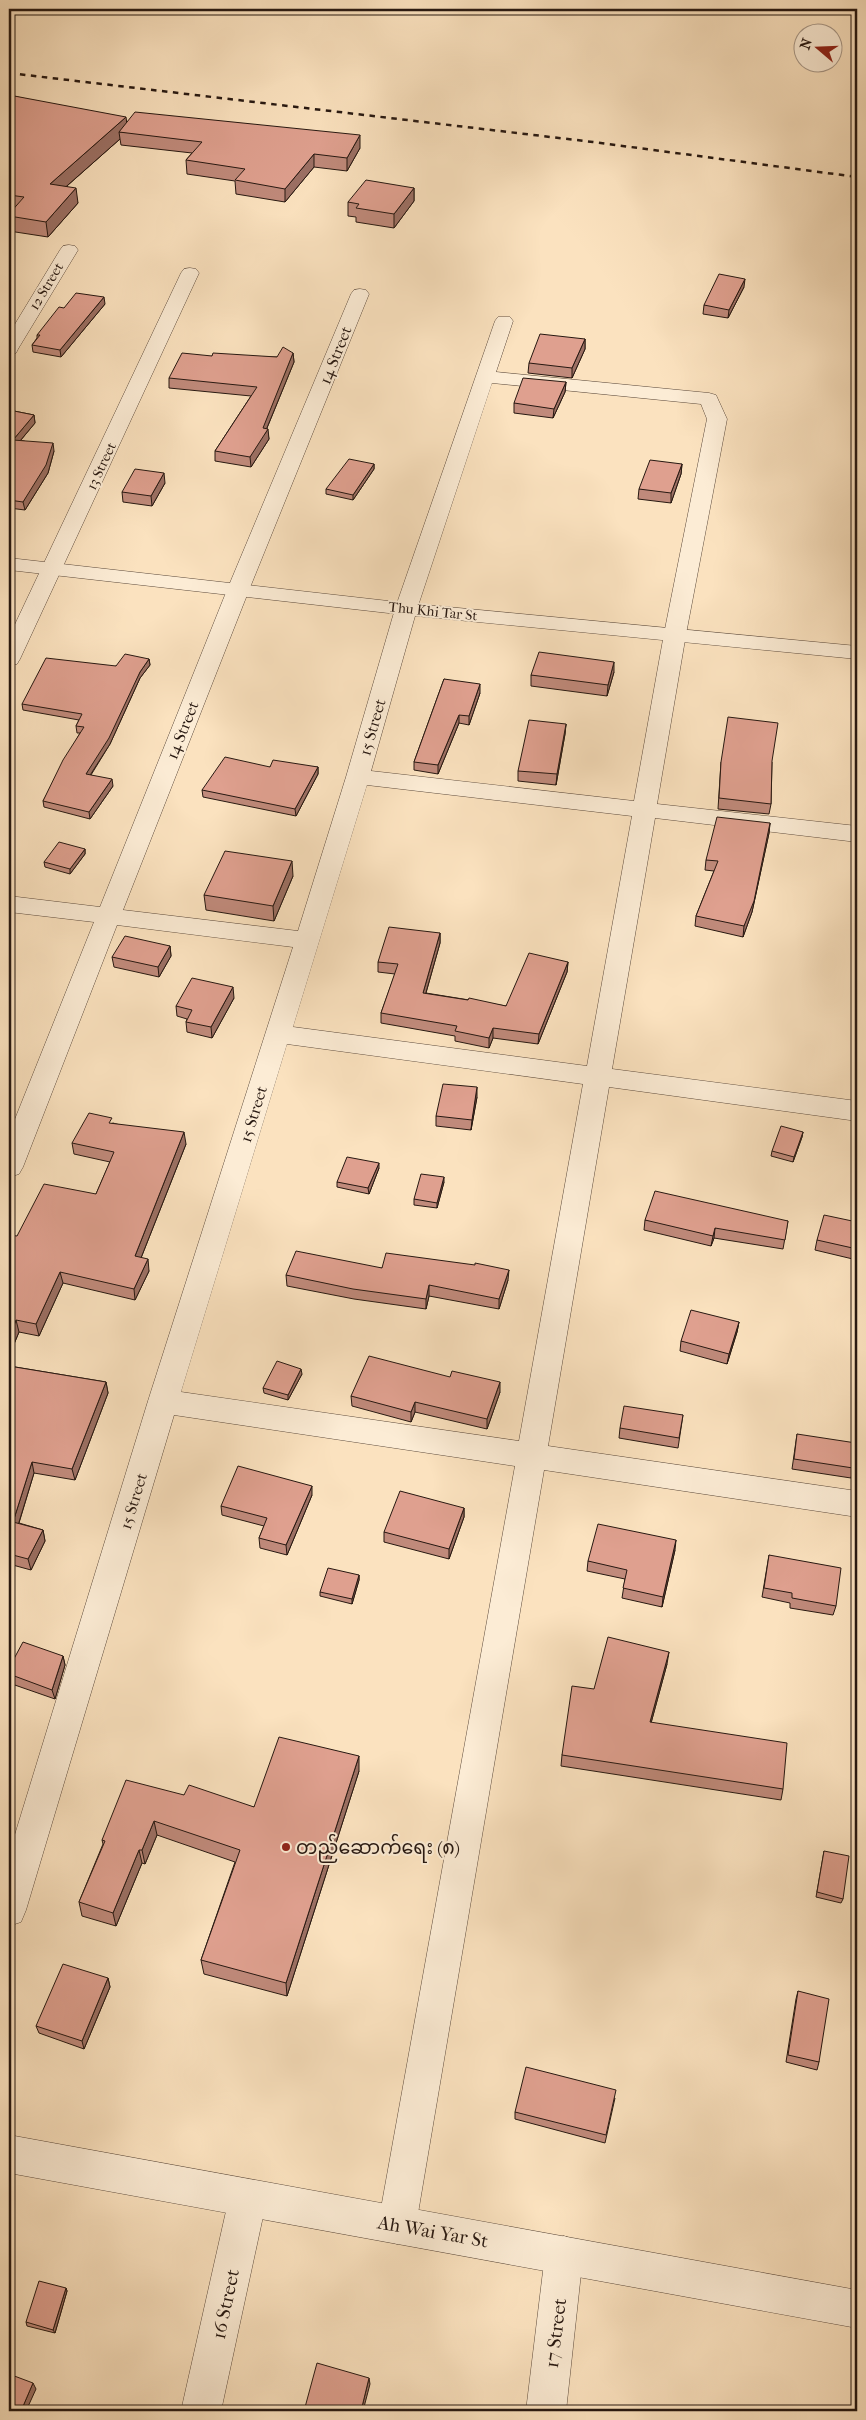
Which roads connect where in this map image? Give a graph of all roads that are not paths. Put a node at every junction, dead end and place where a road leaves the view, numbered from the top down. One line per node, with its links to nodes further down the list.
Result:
1 (69, 250): 5 (street, 12 Street)
2 (190, 273): 8 (street, 13 Street)
3 (360, 294): 9 (street, 14 Street)
4 (504, 321): 6 (street, 15 Street)
5 (9, 349)
6 (484, 377): 10 (street, 15 Street); 11 (street)
7 (9, 564): 8 (street, Thu Khi Tar St)
8 (53, 569): 9 (street, Thu Khi Tar St); 13 (street, 13 Street)
9 (238, 590): 10 (street, Thu Khi Tar St); 18 (street, 14 Street)
10 (406, 609): 11 (street, Thu Khi Tar St); 14 (street, 15 Street)
11 (675, 634): 12 (street, Thu Khi Tar St); 15 (street)
12 (857, 653)
13 (9, 659)
14 (358, 777): 15 (street); 19 (street, 15 Street)
15 (644, 810): 16 (street); 21 (street)
16 (857, 834)
17 (9, 904): 18 (street)
18 (108, 916): 19 (street); 23 (street, 14 Street)
19 (307, 940): 20 (street, 15 Street)
20 (278, 1034): 21 (street); 24 (street, 15 Street)
21 (598, 1076): 22 (street); 25 (street)
22 (857, 1111)
23 (9, 1167)
24 (163, 1400): 25 (street); 27 (street, 15 Street)
25 (532, 1456): 26 (street); 30 (street)
26 (857, 1504)
27 (9, 1910)
28 (9, 2154): 29 (street, Ah Wai Yar St)
29 (248, 2198): 30 (street, Ah Wai Yar St); 33 (street, 16 Street)
30 (397, 2225): 31 (street, Ah Wai Yar St)
31 (564, 2255): 32 (street, Ah Wai Yar St); 34 (street, 17 Street)
32 (857, 2309)
33 (202, 2411)
34 (546, 2411)

